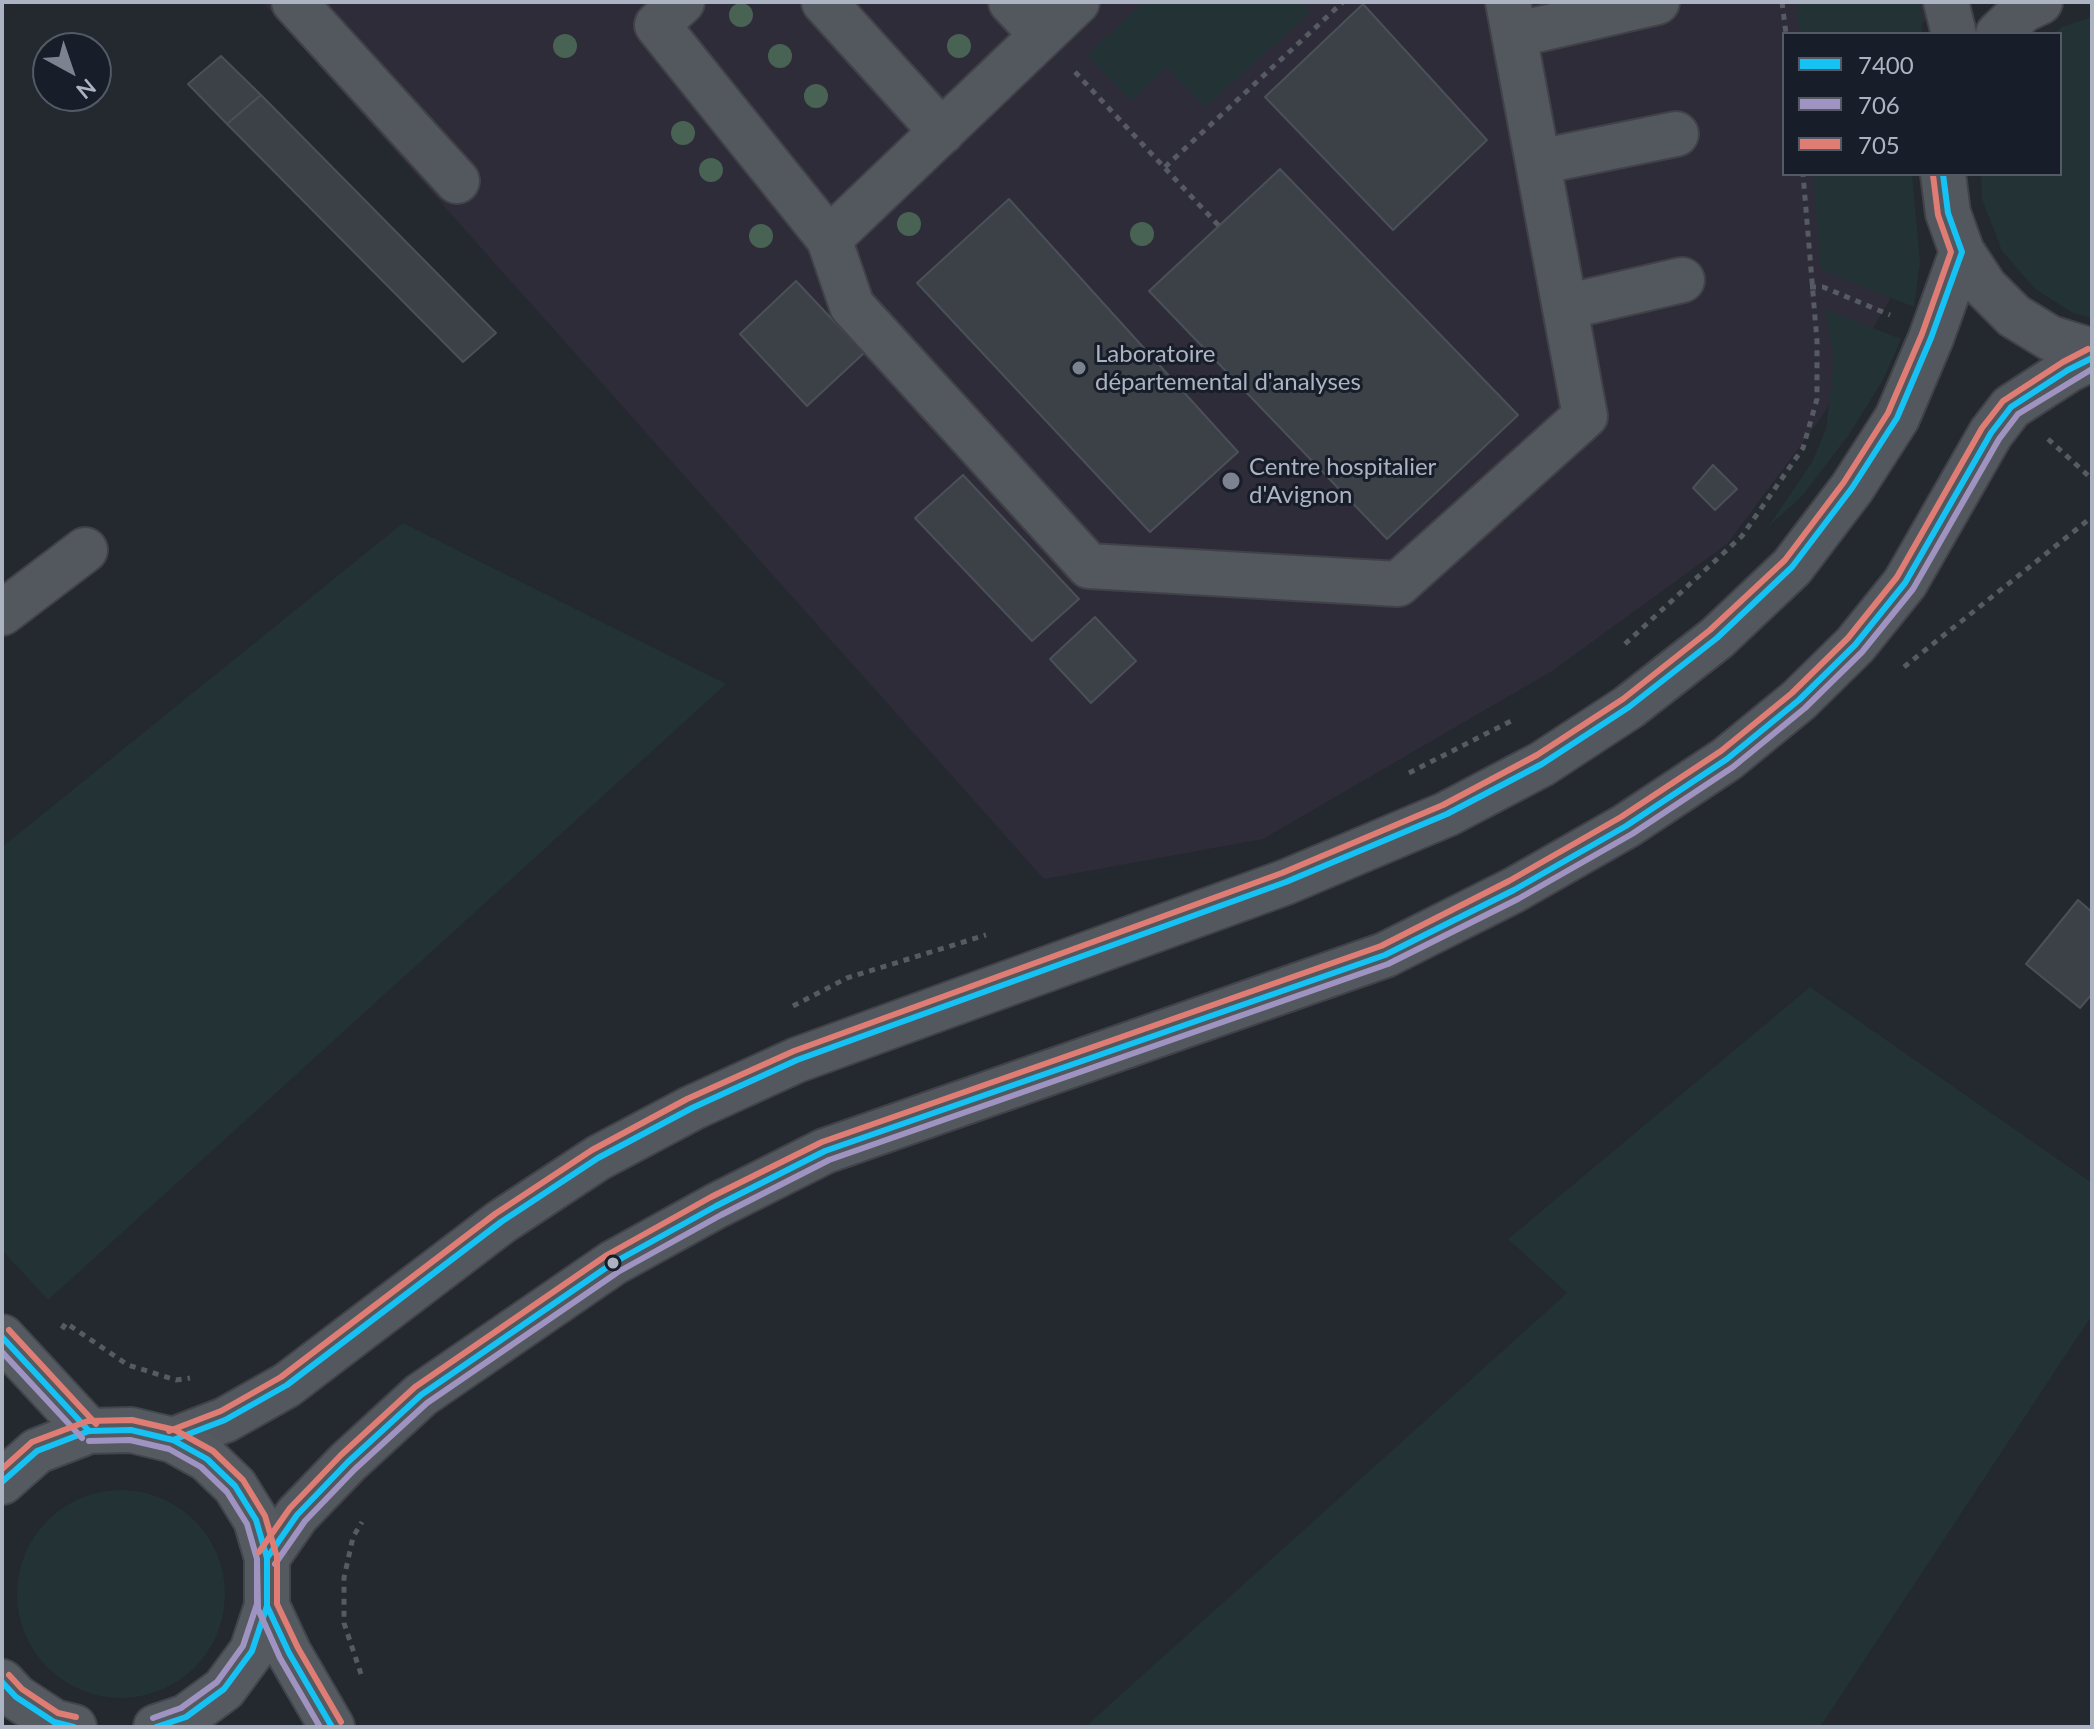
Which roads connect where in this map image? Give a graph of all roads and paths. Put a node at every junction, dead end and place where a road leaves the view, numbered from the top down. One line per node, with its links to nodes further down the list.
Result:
1 (294, 2): 22 (street)
2 (682, 2): 24 (street)
3 (824, 2): 16 (street)
4 (1011, 2): 15 (street)
5 (1077, 2): 15 (street)
6 (1343, 2): 19 (path)
7 (1657, 2): 11 (street)
8 (1782, 2): 12 (path)
9 (1946, 2): 13 (street)
10 (2040, 2): 14 (street)
11 (1511, 19): 18 (street)
12 (1786, 32)
13 (1954, 32)
14 (2000, 32)
15 (1042, 35): 16 (street); 19 (path)
16 (942, 132): 24 (street)
17 (1676, 134): 18 (street)
18 (1538, 162): 28 (street)
19 (1165, 167): 23 (path)
20 (1803, 176): 27 (path)
21 (1943, 176): 25 (street)
22 (457, 181)
23 (1219, 226)
24 (829, 239): 28 (street)
25 (1962, 252): 30 (street); 44 (street)
26 (1682, 280): 28 (street)
27 (1810, 287): 29 (path); 36 (path)
28 (1565, 307)
29 (1894, 317)
30 (2092, 351)
31 (2092, 358): 45 (street)
32 (2040, 432): 33 (path)
33 (2092, 479)
34 (85, 550): 35 (street)
35 (2, 613)
36 (1623, 645)
37 (1521, 716): 38 (path)
38 (1400, 778)
39 (994, 933): 40 (path)
40 (781, 1012)
41 (15, 1351): 42 (path); 43 (main road)
42 (200, 1377)
43 (89, 1431): 44 (main road); 46 (main road)
44 (173, 1440): 47 (main road)
45 (348, 1462): 47 (street); 50 (path)
46 (2, 1482)
47 (267, 1558): 48 (main road)
48 (267, 1606): 52 (main road); 53 (main road)
49 (2, 1682): 51 (main road)
50 (365, 1686)
51 (74, 1727)
52 (156, 1727)
53 (332, 1727)

